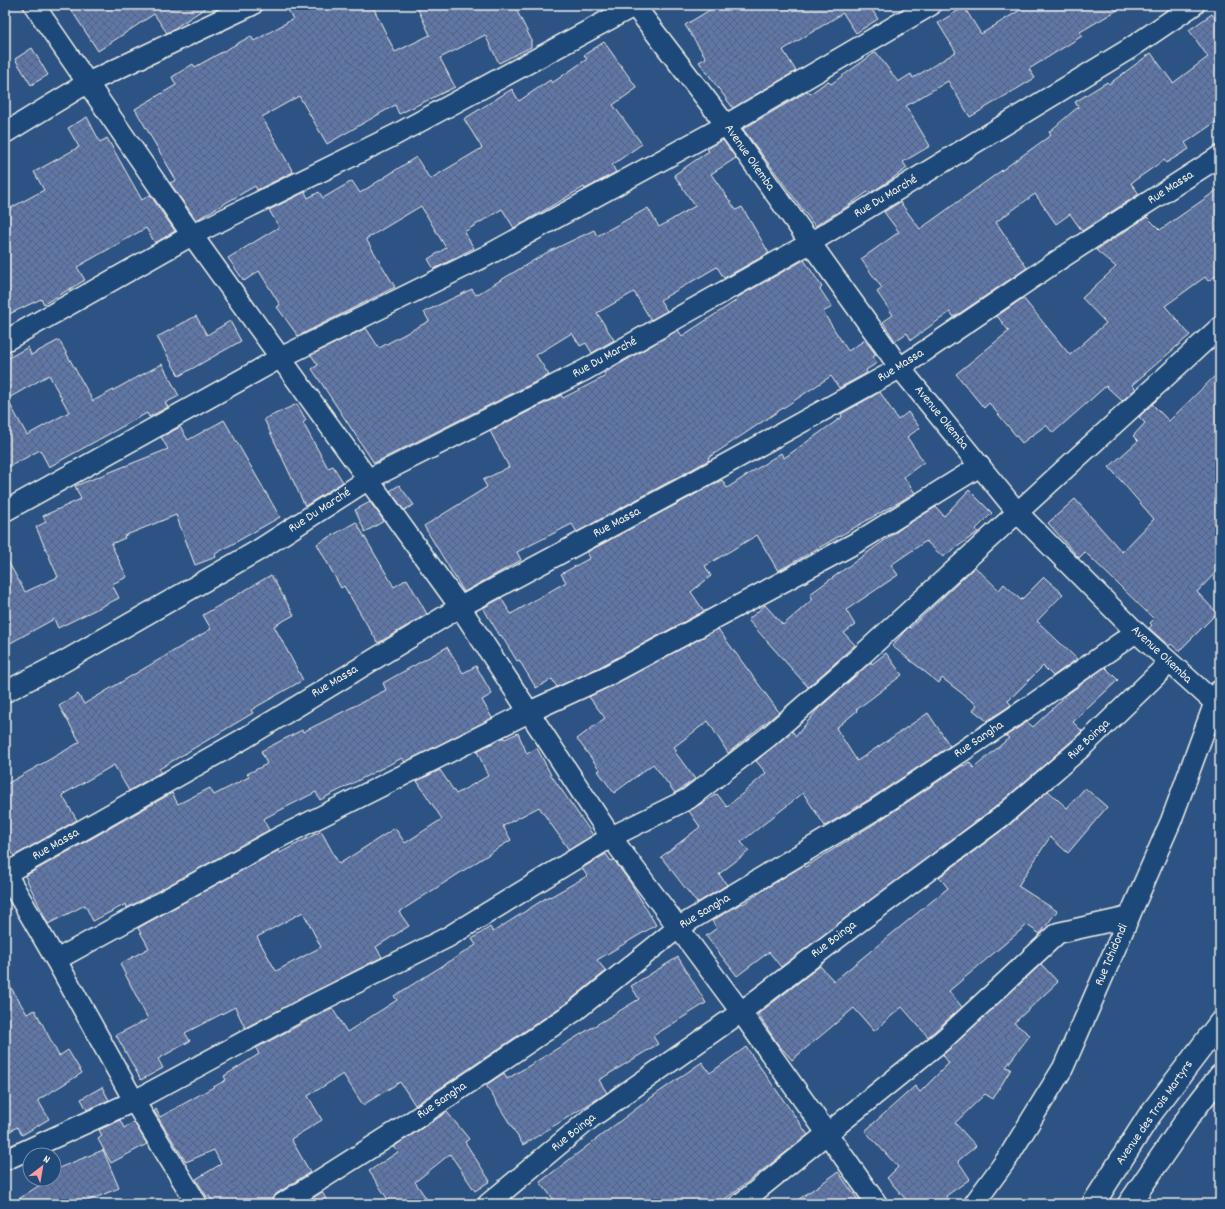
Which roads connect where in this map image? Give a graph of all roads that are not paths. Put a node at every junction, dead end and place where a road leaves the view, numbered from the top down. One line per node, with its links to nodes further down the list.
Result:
1 (34, 5): 6 (street)
2 (252, 5): 6 (street)
3 (635, 5): 7 (street, Avenue Okemba); 10 (street)
4 (931, 5): 7 (street)
5 (1194, 5): 11 (street, Rue Du Marché)
6 (87, 83): 8 (street); 10 (street)
7 (726, 125): 11 (street, Avenue Okemba); 14 (street)
8 (5, 133)
9 (1220, 156): 15 (street, Rue Massa)
10 (192, 236): 13 (street); 14 (street)
11 (810, 243): 15 (street, Avenue Okemba); 17 (street, Rue Du Marché)
12 (1220, 327): 19 (street)
13 (5, 340)
14 (280, 358): 17 (street); 18 (street)
15 (900, 368): 16 (street, Avenue Okemba); 20 (street, Rue Massa)
16 (980, 466): 19 (street, Avenue Okemba); 25 (street)
17 (367, 480): 20 (street); 23 (street, Rue Du Marché)
18 (5, 511)
19 (1018, 513): 21 (street, Avenue Okemba); 26 (street)
20 (460, 607): 25 (street); 27 (street, Rue Massa)
21 (1136, 632): 22 (street, Avenue Okemba); 29 (street, Rue Sangha)
22 (1169, 663): 24 (street, Avenue Okemba); 31 (street, Rue Boinga)
23 (5, 692)
24 (1217, 696): 28 (street, Rue Tchidondi)
25 (529, 712): 26 (street); 30 (street)
26 (611, 837): 29 (street); 34 (street)
27 (5, 873): 30 (street)
28 (1129, 917): 35 (street); 42 (street, Rue Tchidondi)
29 (679, 927): 31 (street); 38 (street, Rue Sangha)
30 (56, 960): 34 (street)
31 (741, 1012): 35 (street); 39 (street, Rue Boinga)
32 (1220, 1023): 43 (highway, Avenue des Trois Martyrs)
33 (1220, 1076): 44 (highway)
34 (134, 1101): 36 (street); 37 (street)
35 (827, 1134): 40 (street); 41 (street)
36 (5, 1160)
37 (197, 1204)
38 (282, 1204)
39 (488, 1204)
40 (740, 1204)
41 (876, 1204)
42 (974, 1204)
43 (1093, 1204)
44 (1129, 1204)

